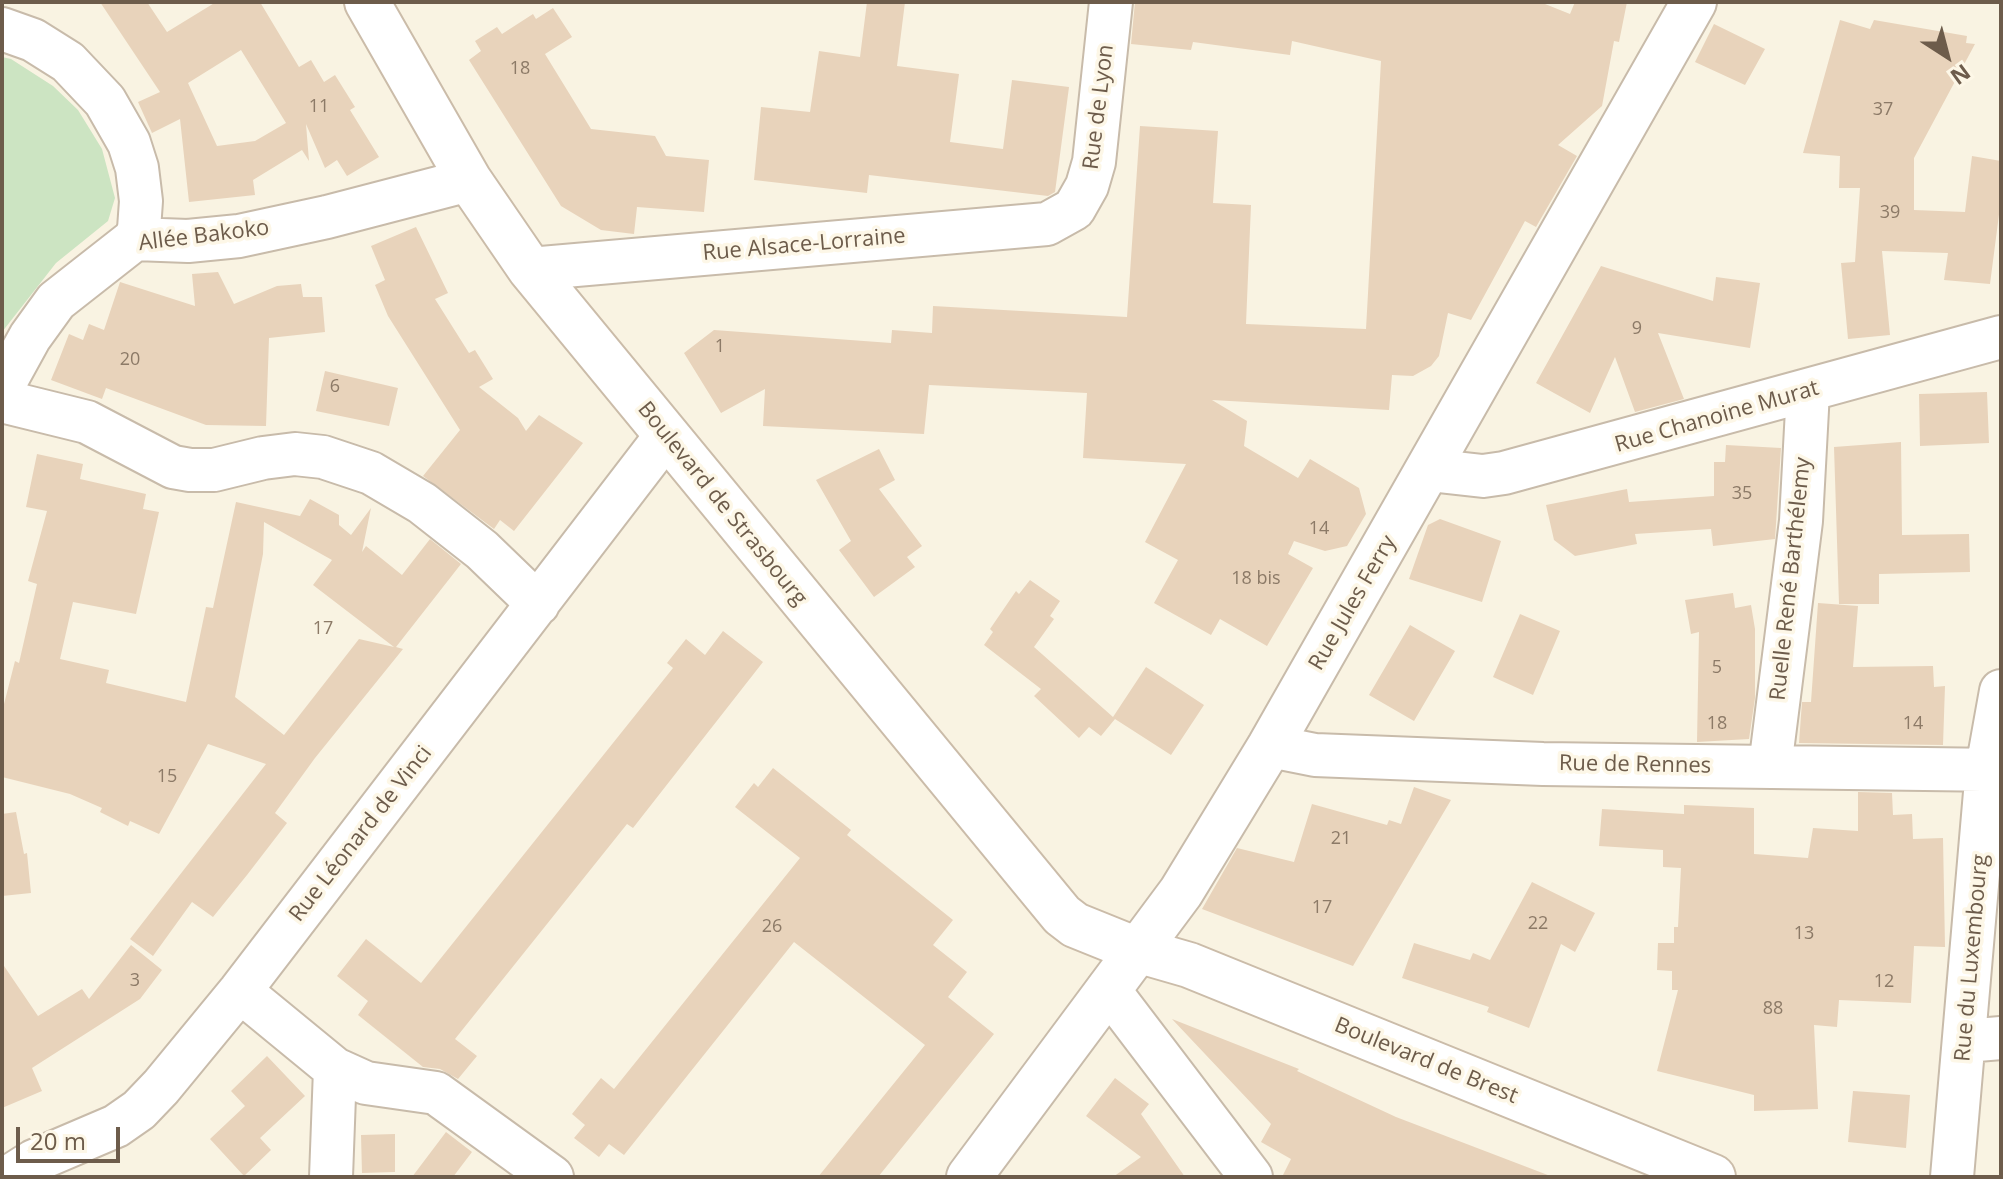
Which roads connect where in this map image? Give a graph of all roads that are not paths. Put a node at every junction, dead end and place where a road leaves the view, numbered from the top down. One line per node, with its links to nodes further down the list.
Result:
1 (367, 2): 5 (main road, Boulevard de Strasbourg)
2 (1111, 2): 6 (street, Rue de Lyon)
3 (1694, 2): 14 (main road, Rue Jules Ferry)
4 (2, 29): 7 (street)
5 (469, 180): 7 (street, Allée Bakoko); 8 (main road, Boulevard de Strasbourg)
6 (1074, 209): 8 (street, Rue Alsace-Lorraine)
7 (135, 239): 10 (street, Allée Bakoko)
8 (530, 269): 13 (main road, Boulevard de Strasbourg)
9 (2001, 337): 11 (street, Rue Chanoine Murat)
10 (2, 388)
11 (1808, 391): 14 (street, Rue Chanoine Murat); 18 (street, Ruelle René Barthélemy)
12 (2, 401): 15 (street)
13 (665, 437): 15 (street, Rue Léonard de Vinci); 20 (main road, Boulevard de Strasbourg)
14 (1429, 470): 17 (main road, Rue Jules Ferry)
15 (538, 604): 22 (street, Rue Léonard de Vinci)
16 (2001, 691): 19 (street, Rue du Luxembourg)
17 (1270, 746): 18 (street, Rue de Rennes); 20 (main road, Rue Jules Ferry)
18 (1770, 767): 19 (street, Rue de Rennes)
19 (1994, 770): 23 (street, Rue du Luxembourg)
20 (1137, 950): 21 (main road, Rue Jules Ferry); 30 (main road, Boulevard de Brest)
21 (1108, 989): 28 (main road, Rue Jules Ferry); 29 (street)
22 (240, 991): 24 (street); 25 (street, Rue Léonard de Vinci)
23 (1983, 1040): 31 (street, Rue du Luxembourg)
24 (335, 1069): 26 (street); 27 (street)
25 (9, 1177)
26 (331, 1177)
27 (552, 1177)
28 (969, 1177)
29 (1251, 1177)
30 (1713, 1177)
31 (1952, 1177)

